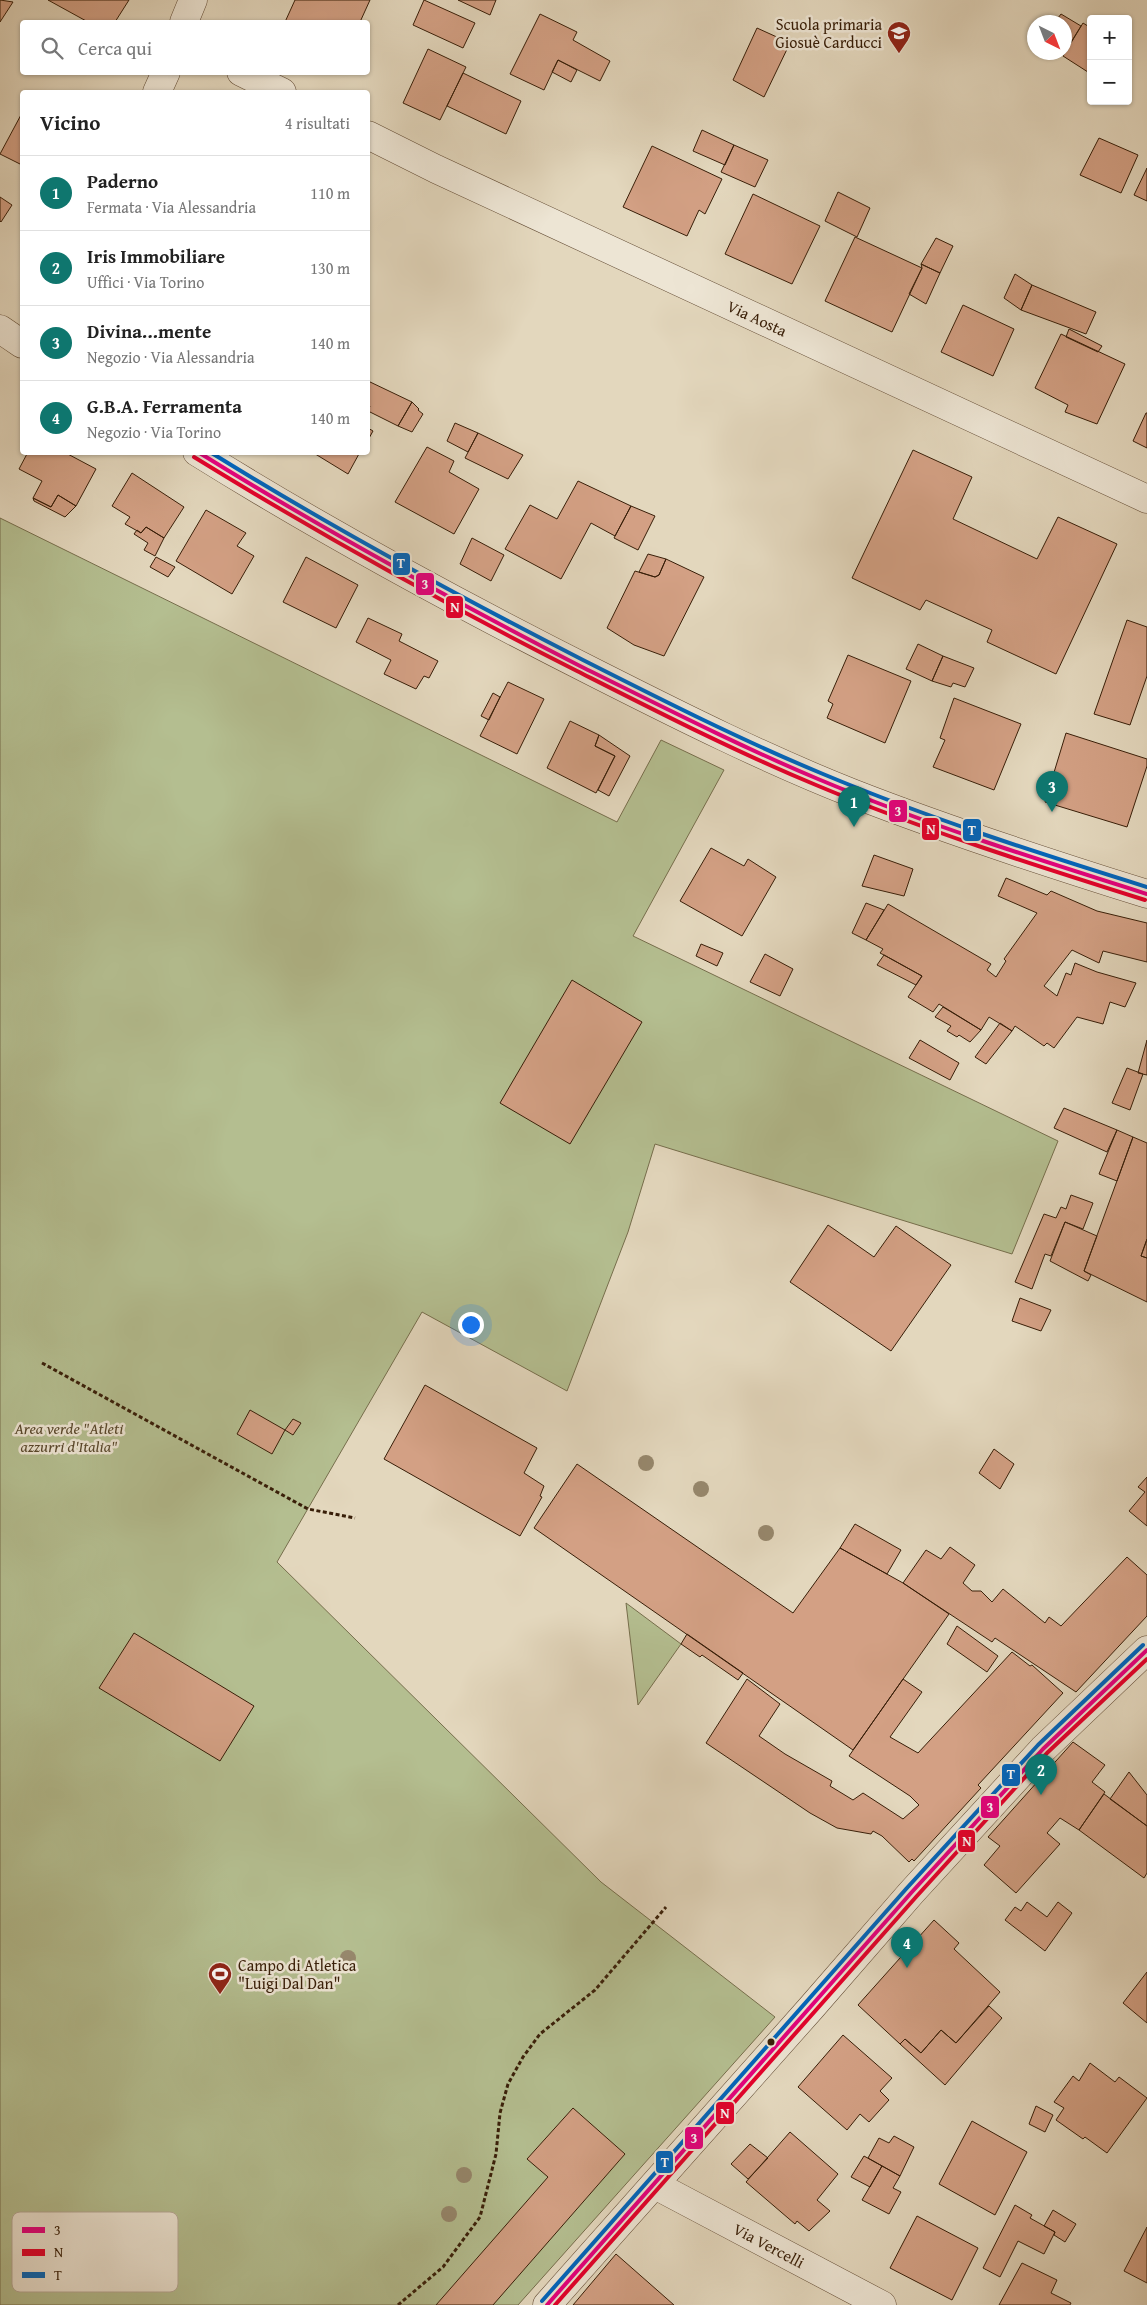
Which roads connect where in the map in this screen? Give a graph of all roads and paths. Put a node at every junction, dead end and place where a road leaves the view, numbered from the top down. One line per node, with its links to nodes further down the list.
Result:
1 (193, 0): 2 (street)
2 (185, 20)
3 (165, 75): 5 (street)
4 (247, 75): 6 (street)
5 (158, 90)
6 (278, 90)
7 (370, 136): 11 (street, Via Aosta)
8 (0, 329): 9 (street)
9 (20, 343)
10 (202, 455): 12 (street)
11 (1147, 499)
12 (1147, 894)
13 (42, 1363): 14 (path)
14 (355, 1518)
15 (1147, 1650): 17 (street)
16 (666, 1907): 18 (path)
17 (655, 2185): 19 (street); 20 (street, Via Vercelli)
18 (398, 2305)
19 (547, 2305)
20 (882, 2305)

